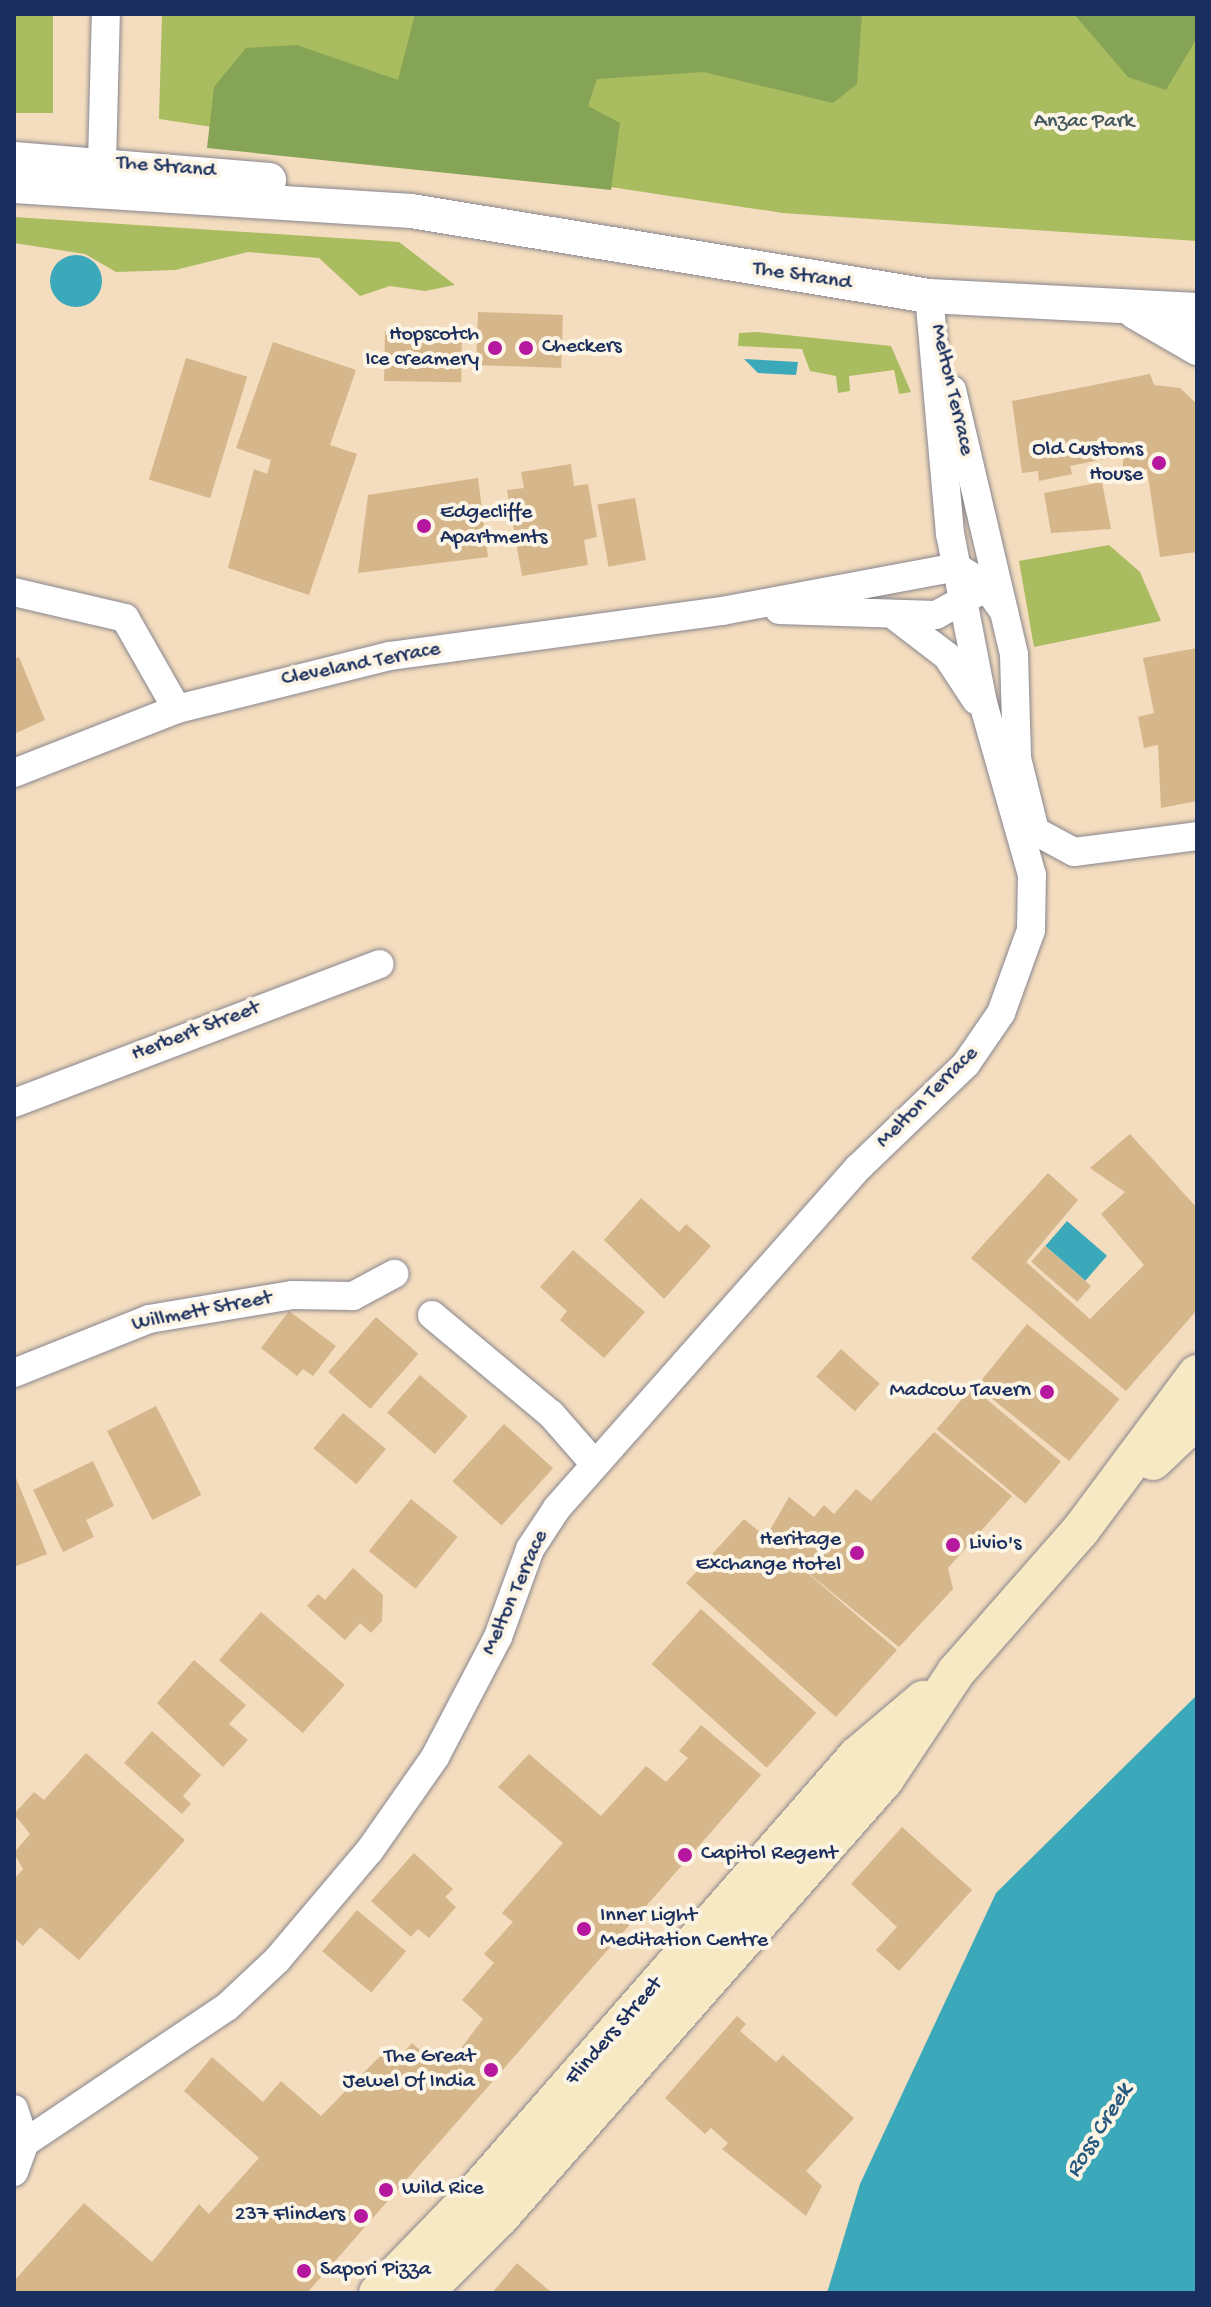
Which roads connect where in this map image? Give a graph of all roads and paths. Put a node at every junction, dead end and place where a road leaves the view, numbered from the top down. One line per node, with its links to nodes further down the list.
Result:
1 (106, 14): 3 (street)
2 (14, 159): 3 (street, The Strand)
3 (102, 175): 4 (street, The Strand); 5 (street, The Strand)
4 (14, 186)
5 (929, 296): 6 (street, The Strand); 9 (street, Melton Terrace); 10 (street, Melton Terrace)
6 (1130, 310): 7 (street, The Strand); 8 (street)
7 (1197, 310)
8 (1197, 348)
9 (988, 547): 12 (street); 14 (street, Melton Terrace)
10 (956, 567): 12 (street, Melton Terrace); 13 (street, Cleveland Terrace)
11 (14, 592): 16 (street)
12 (974, 594): 14 (street); 15 (street, Cleveland Terrace); 17 (street, Melton Terrace)
13 (722, 611): 15 (street, Cleveland Terrace); 16 (street, Cleveland Terrace)
14 (1004, 612): 20 (street, Melton Terrace)
15 (891, 614): 17 (street)
16 (177, 709): 18 (street, Cleveland Terrace)
17 (987, 722): 21 (street, Melton Terrace)
18 (14, 773)
19 (1197, 836): 20 (street)
20 (1079, 852): 21 (street, Melton Terrace)
21 (1031, 930): 29 (street, Melton Terrace)
22 (379, 964): 23 (street, Herbert Street)
23 (14, 1103)
24 (394, 1274): 26 (street, Willmett Street)
25 (432, 1315): 29 (street)
26 (14, 1373)
27 (1197, 1374): 30 (main road, Flinders Street)
28 (1197, 1419): 30 (main road, Flinders Street)
29 (593, 1462): 33 (street, Melton Terrace)
30 (1080, 1531): 31 (main road, Flinders Street)
31 (956, 1672): 35 (main road, Flinders Street); 36 (main road, Flinders Street)
32 (14, 2109): 33 (street)
33 (19, 2146): 34 (street)
34 (14, 2172)
35 (378, 2293)
36 (424, 2293)

